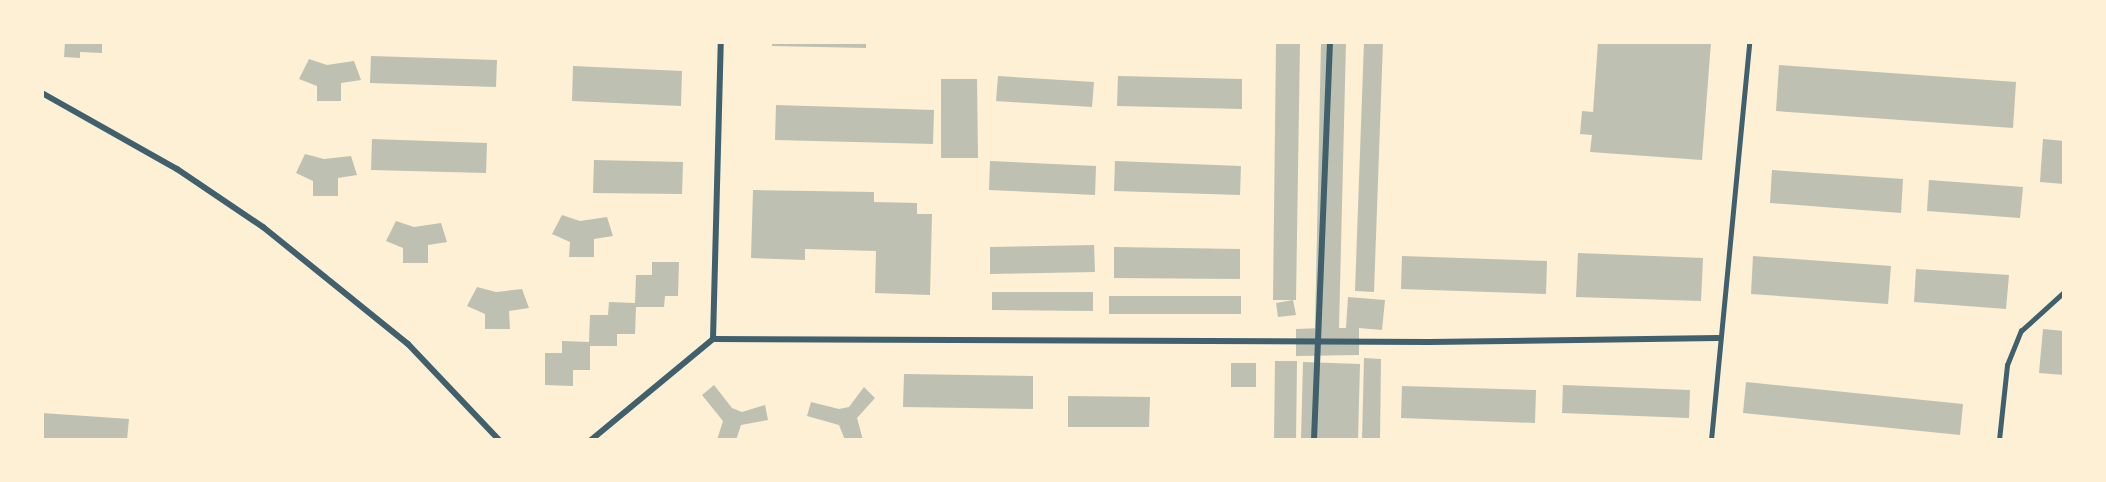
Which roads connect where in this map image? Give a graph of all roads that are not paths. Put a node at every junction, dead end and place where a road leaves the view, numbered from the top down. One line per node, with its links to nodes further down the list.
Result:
1 (721, 42): 7 (street)
2 (1330, 42): 10 (street)
3 (1749, 42): 6 (lane)
4 (42, 93): 8 (street)
5 (2064, 292): 12 (lane)
6 (1718, 338): 7 (street); 11 (lane)
7 (713, 339): 9 (street)
8 (499, 440)
9 (591, 440)
10 (1314, 440)
11 (1711, 440)
12 (1999, 440)

